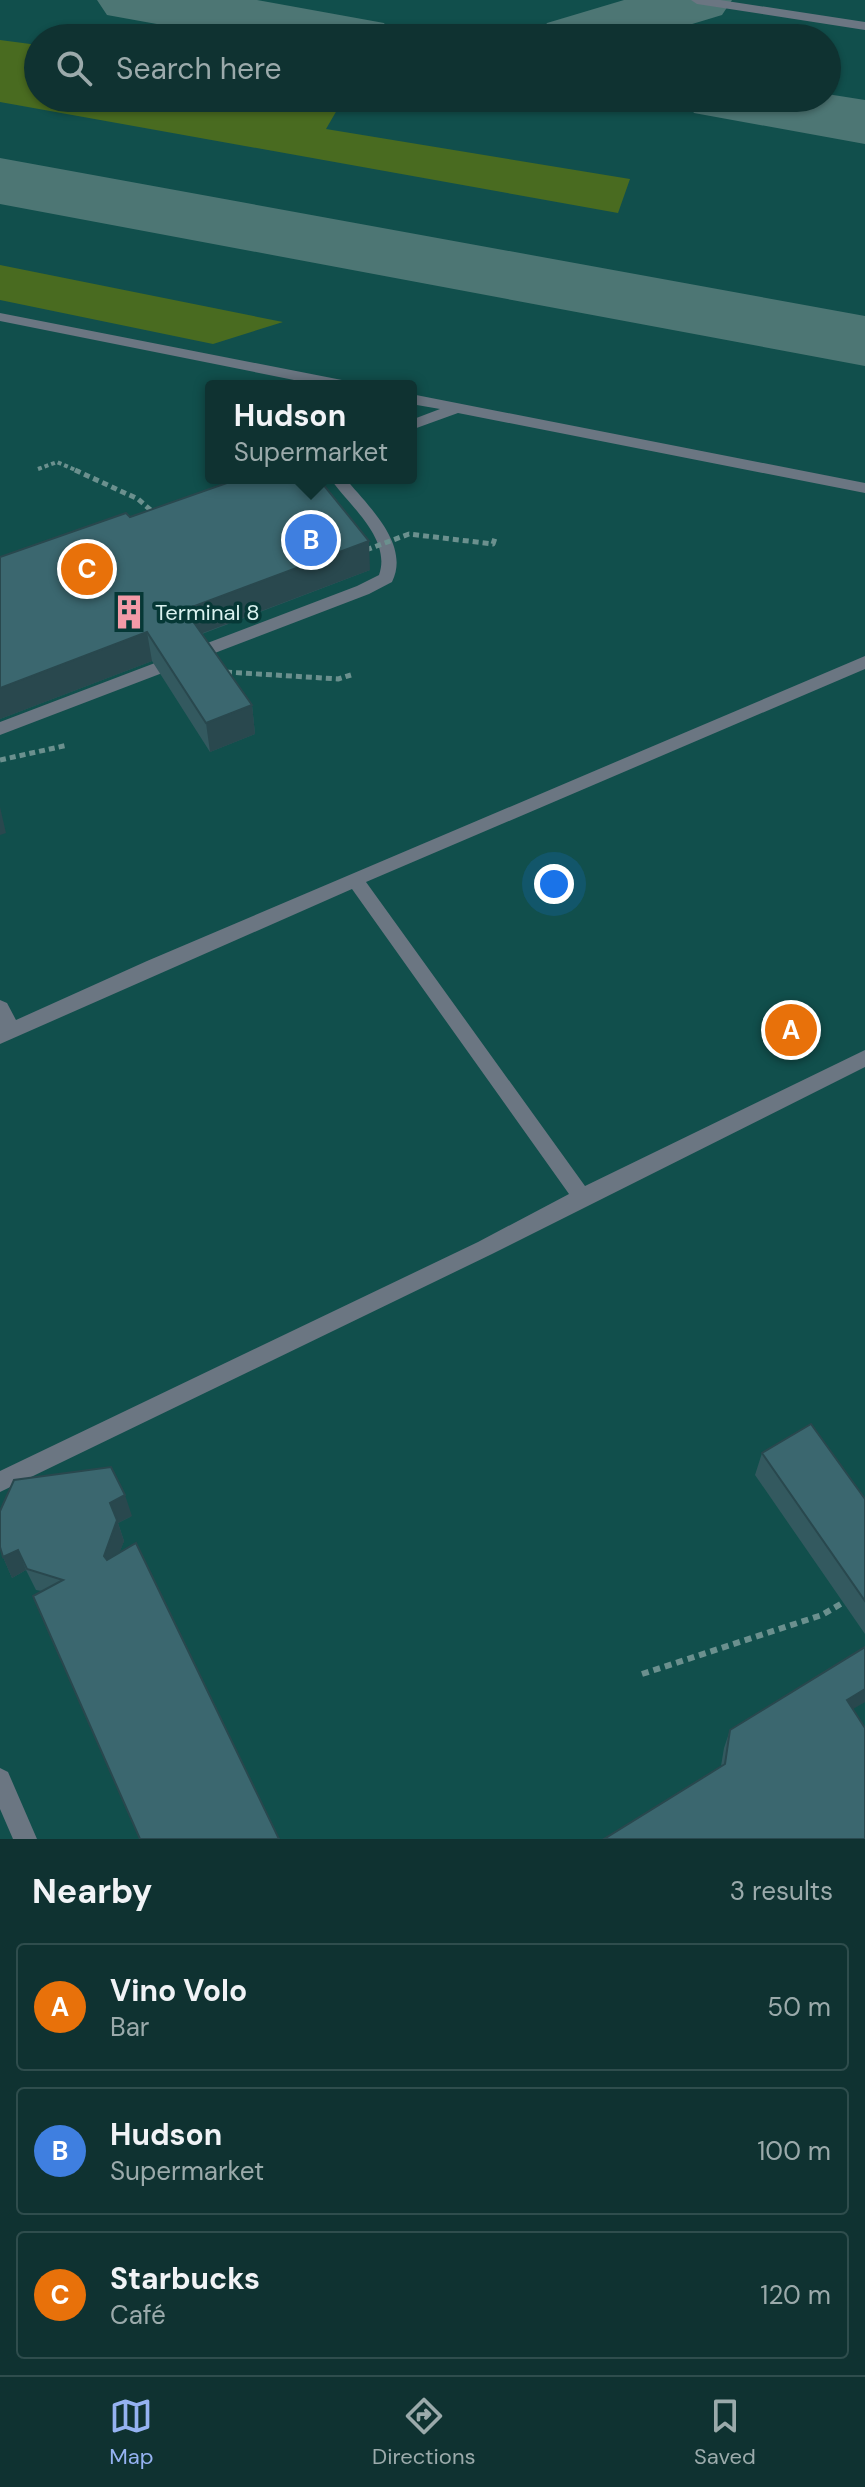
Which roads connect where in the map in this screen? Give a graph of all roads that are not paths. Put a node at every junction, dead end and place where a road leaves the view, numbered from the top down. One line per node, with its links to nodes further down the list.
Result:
1 (697, 0): 2 (lane)
2 (865, 26)
3 (0, 317): 4 (lane)
4 (317, 380)
5 (417, 400): 6 (lane)
6 (457, 408): 7 (lane); 9 (lane)
7 (417, 423)
8 (341, 484): 11 (lane)
9 (865, 488)
10 (865, 662): 12 (lane)
11 (0, 729)
12 (355, 880): 14 (lane); 16 (lane)
13 (0, 1008): 14 (lane)
14 (6, 1033)
15 (865, 1058): 16 (lane)
16 (582, 1197): 17 (lane)
17 (0, 1482)
18 (0, 1780): 19 (lane)
19 (25, 1839)

